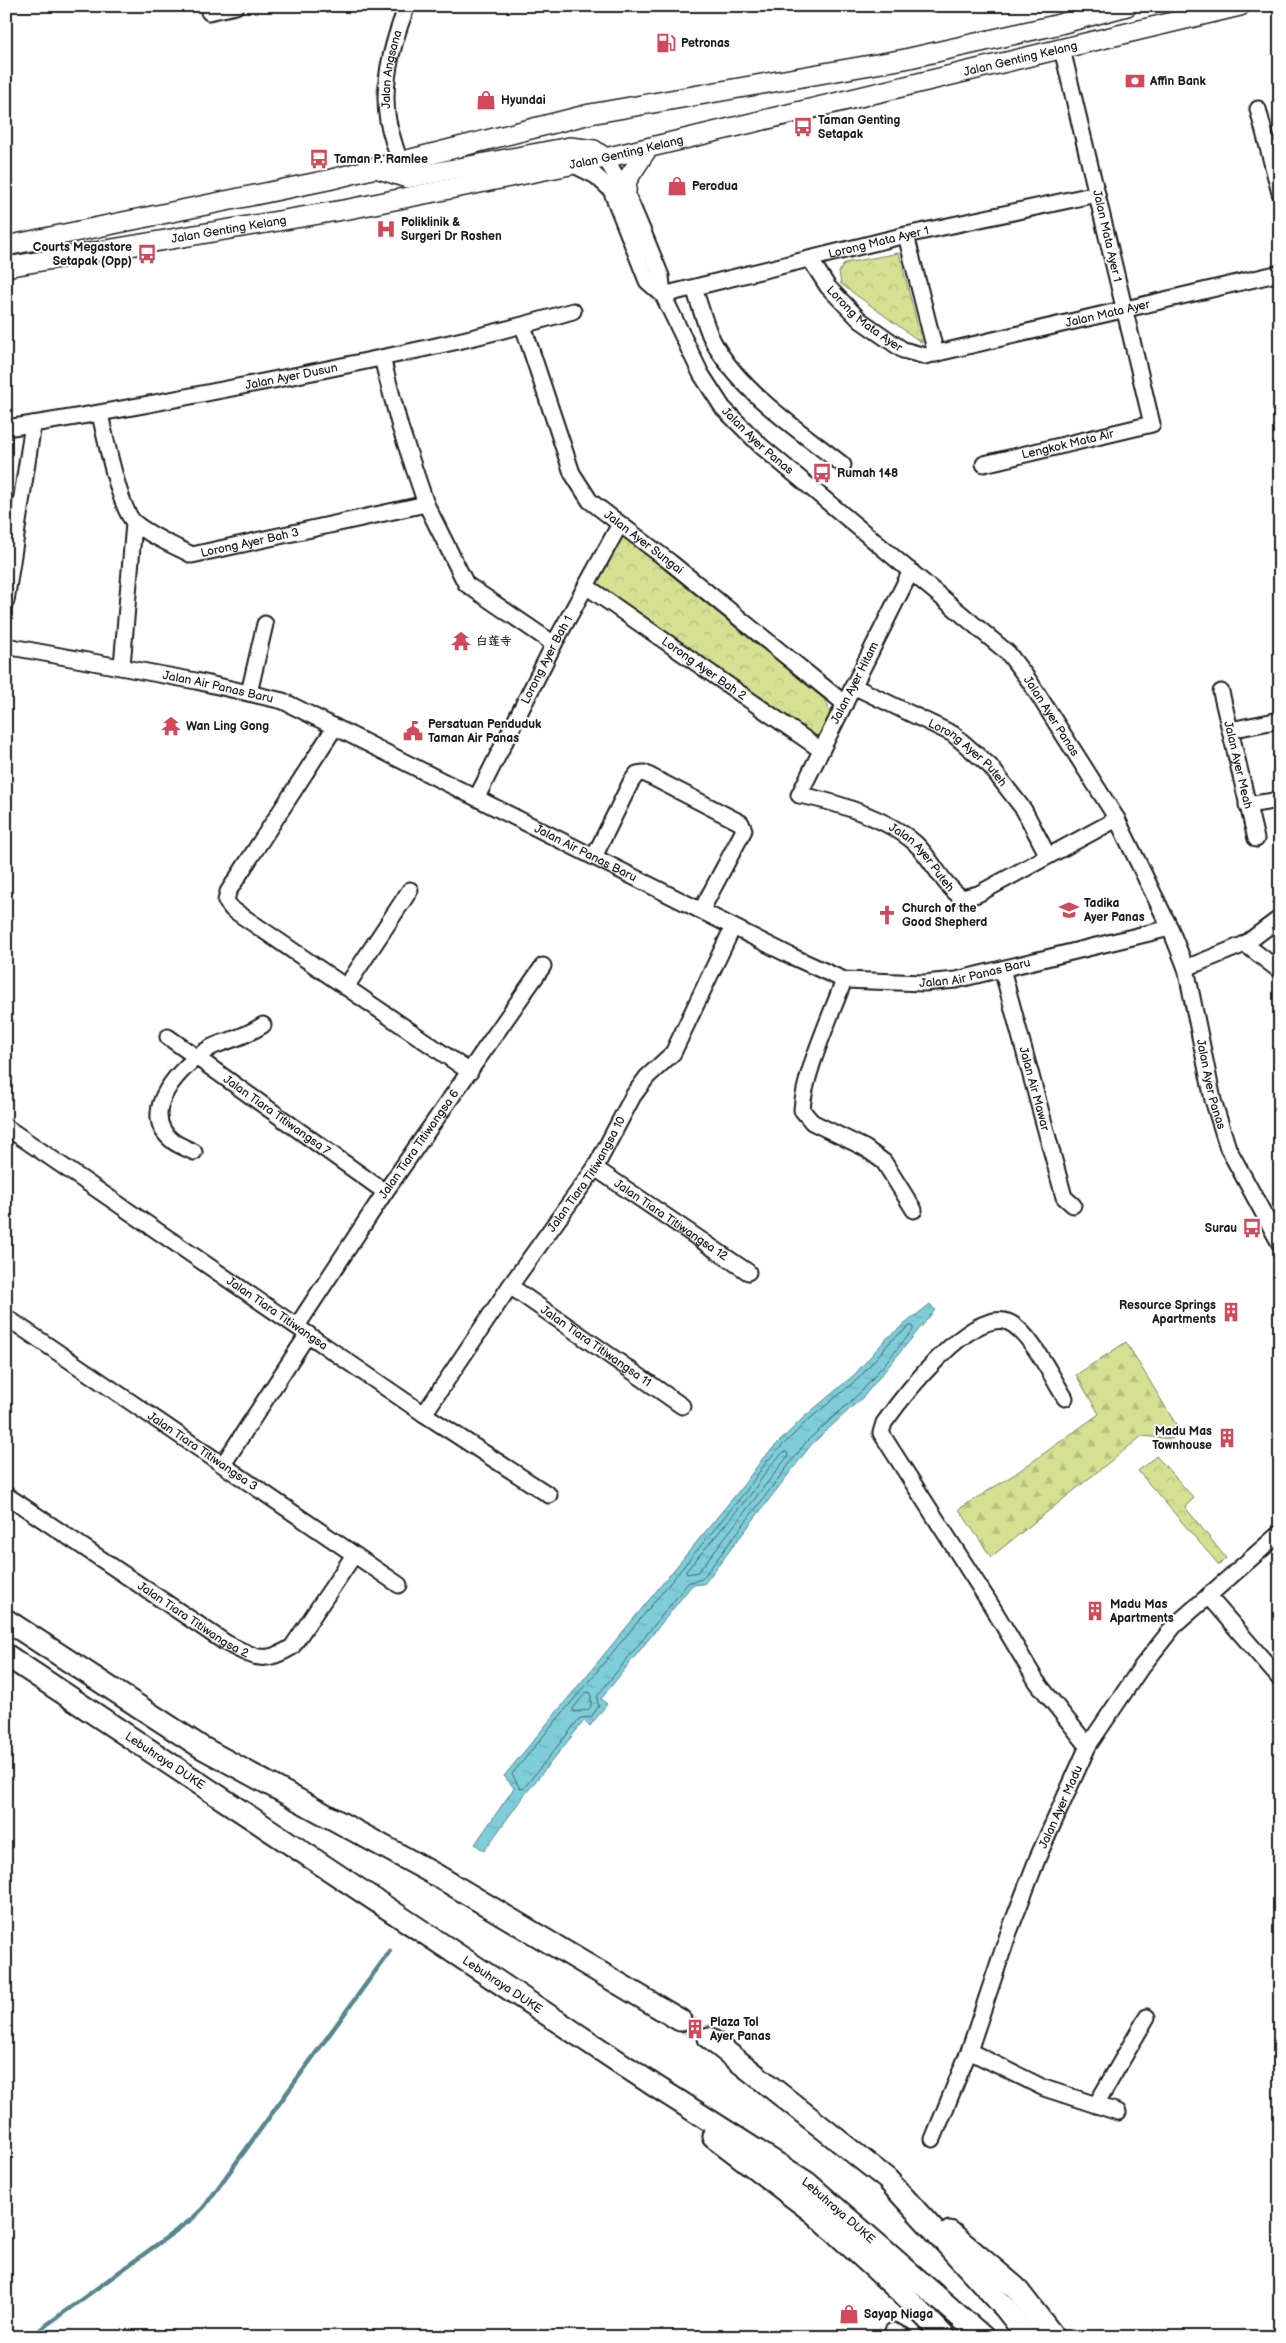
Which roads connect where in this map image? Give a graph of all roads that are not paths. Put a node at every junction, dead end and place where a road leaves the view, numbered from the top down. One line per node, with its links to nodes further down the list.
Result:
1 (236, 6): 5 (street)
2 (407, 6): 10 (street, Jalan Angsana)
3 (1127, 6): 10 (main road, Jalan Genting Kelang)
4 (1240, 6): 6 (main road, Jalan Genting Kelang)
5 (209, 12)
6 (1062, 49): 8 (main road, Jalan Genting Kelang); 15 (street, Jalan Mata Ayer 1)
7 (1258, 109): 14 (street)
8 (648, 148): 9 (main road, Jalan Genting Kelang); 13 (main road)
9 (606, 158): 11 (main road, Jalan Genting Kelang); 12 (main road); 13 (street, Jalan Ayer Panas)
10 (400, 163): 12 (main road, Jalan Genting Kelang)
11 (574, 165): 19 (main road, Jalan Genting Kelang); 22 (street, Jalan Ayer Panas)
12 (379, 169): 17 (main road, Jalan Genting Kelang)
13 (626, 192): 22 (street, Jalan Ayer Panas)
14 (1280, 193)
15 (1097, 194): 16 (street, Lorong Mata Ayer 1); 23 (street, Jalan Mata Ayer 1)
16 (906, 235): 18 (street, Lorong Mata Ayer 1); 26 (street)
17 (6, 246)
18 (810, 259): 21 (street, Lorong Mata Ayer 1); 26 (street, Lorong Mata Ayer)
19 (6, 268)
20 (1280, 273): 23 (street, Jalan Mata Ayer)
21 (694, 288): 22 (street, Lorong Mata Ayer 1); 33 (street)
22 (663, 295): 37 (street, Jalan Ayer Panas)
23 (1124, 310): 26 (street, Jalan Mata Ayer); 30 (street, Jalan Mata Ayer 1)
24 (573, 311): 25 (street, Jalan Ayer Dusun)
25 (523, 326): 27 (street, Jalan Ayer Dusun); 36 (street, Jalan Ayer Sungai)
26 (936, 354)
27 (382, 358): 28 (street, Jalan Ayer Dusun); 34 (street)
28 (100, 414): 29 (street, Jalan Ayer Dusun); 35 (street)
29 (33, 424): 31 (street, Jalan Ayer Dusun); 39 (street)
30 (1152, 424): 32 (street, Lengkok Mata Air)
31 (6, 428)
32 (984, 464)
33 (843, 465)
34 (426, 504): 35 (street, Lorong Ayer Bah 3); 41 (street)
35 (134, 523): 43 (street)
36 (620, 524): 38 (street, Lorong Ayer Bah 1); 47 (street, Jalan Ayer Sungai)
37 (911, 570): 44 (street, Jalan Ayer Hitam); 56 (street, Jalan Ayer Panas)
38 (586, 586): 41 (street, Lorong Ayer Bah 1); 51 (street, Lorong Ayer Bah 2)
39 (6, 601)
40 (265, 624): 46 (street)
41 (554, 644): 53 (street, Lorong Ayer Bah 1)
42 (6, 646): 43 (street, Jalan Air Panas Baru)
43 (122, 666): 46 (street, Jalan Air Panas Baru)
44 (853, 686): 47 (street, Jalan Ayer Hitam); 58 (street, Lorong Ayer Puteh)
45 (1221, 692): 50 (street, Jalan Ayer Meah)
46 (249, 693): 49 (street, Jalan Air Panas Baru)
47 (845, 704): 51 (street, Jalan Ayer Hitam)
48 (1280, 720): 50 (street)
49 (335, 727): 53 (street, Jalan Air Panas Baru); 71 (street)
50 (1230, 730): 55 (street, Jalan Ayer Meah)
51 (821, 750): 52 (street, Jalan Ayer Hitam)
52 (799, 796): 58 (street, Jalan Ayer Puteh)
53 (476, 797): 59 (street, Jalan Air Panas Baru)
54 (1280, 800): 55 (street)
55 (1247, 805): 57 (street, Jalan Ayer Meah)
56 (1117, 819): 58 (street, Jalan Ayer Puteh); 64 (street, Jalan Ayer Panas)
57 (1256, 839)
58 (1048, 856)
59 (594, 857): 61 (street, Jalan Air Panas Baru); 61 (street)
60 (410, 890): 71 (street)
61 (701, 911): 63 (street, Jalan Air Panas Baru)
62 (1280, 918): 65 (street)
63 (733, 927): 70 (street, Jalan Air Panas Baru); 78 (street, Jalan Tiara Titiwangsa 10)
64 (1170, 928): 67 (street, Jalan Ayer Panas); 68 (street, Jalan Air Panas Baru)
65 (1245, 944): 67 (street); 69 (street)
66 (544, 966): 75 (street, Jalan Tiara Titiwangsa 6)
67 (1186, 968): 82 (street, Jalan Ayer Panas)
68 (1002, 969): 70 (street, Jalan Air Panas Baru); 80 (street, Jalan Air Mawar)
69 (1280, 971)
70 (844, 980): 81 (street)
71 (346, 987): 75 (street)
72 (263, 1025): 74 (street)
73 (168, 1037): 74 (street, Jalan Tiara Titiwangsa 7)
74 (197, 1058): 77 (street); 79 (street, Jalan Tiara Titiwangsa 7)
75 (470, 1072): 79 (street, Jalan Tiara Titiwangsa 6)
76 (6, 1127): 86 (street, Jalan Tiara Titiwangsa)
77 (194, 1152)
78 (595, 1168): 83 (street, Jalan Tiara Titiwangsa 12); 84 (street, Jalan Tiara Titiwangsa 10)
79 (385, 1192): 86 (street, Jalan Tiara Titiwangsa 6)
80 (1073, 1205)
81 (914, 1210)
82 (1280, 1244)
83 (748, 1272)
84 (510, 1286): 88 (street, Jalan Tiara Titiwangsa 11); 89 (street, Jalan Tiara Titiwangsa 10)
85 (6, 1317): 90 (street, Jalan Tiara Titiwangsa 3)
86 (302, 1330): 89 (street, Jalan Tiara Titiwangsa); 90 (street, Jalan Tiara Titiwangsa 6)
87 (1065, 1398): 100 (street)
88 (682, 1406)
89 (424, 1414): 92 (street, Jalan Tiara Titiwangsa)
90 (224, 1463): 94 (street, Jalan Tiara Titiwangsa 3)
91 (6, 1495): 94 (street, Jalan Tiara Titiwangsa 2)
92 (549, 1495)
93 (1280, 1533): 96 (street, Jalan Ayer Madu)
94 (354, 1555): 95 (street, Jalan Tiara Titiwangsa 3)
95 (399, 1585)
96 (1208, 1596): 99 (street); 100 (street, Jalan Ayer Madu)
97 (6, 1620): 102 (highway)
98 (6, 1655): 105 (highway, Lebuhraya DUKE)
99 (1280, 1680)
100 (1088, 1746): 104 (street, Jalan Ayer Madu)
101 (1147, 2017): 106 (street)
102 (680, 2020)
103 (709, 2038): 109 (highway)
104 (969, 2051): 106 (street); 108 (street, Jalan Ayer Madu)
105 (655, 2086): 110 (highway); 111 (highway, Lebuhraya DUKE)
106 (1096, 2105): 107 (street)
107 (1118, 2112)
108 (933, 2139)
109 (887, 2179): 112 (highway); 113 (highway)
110 (945, 2337)
111 (983, 2337)
112 (1028, 2337)
113 (1054, 2337)

